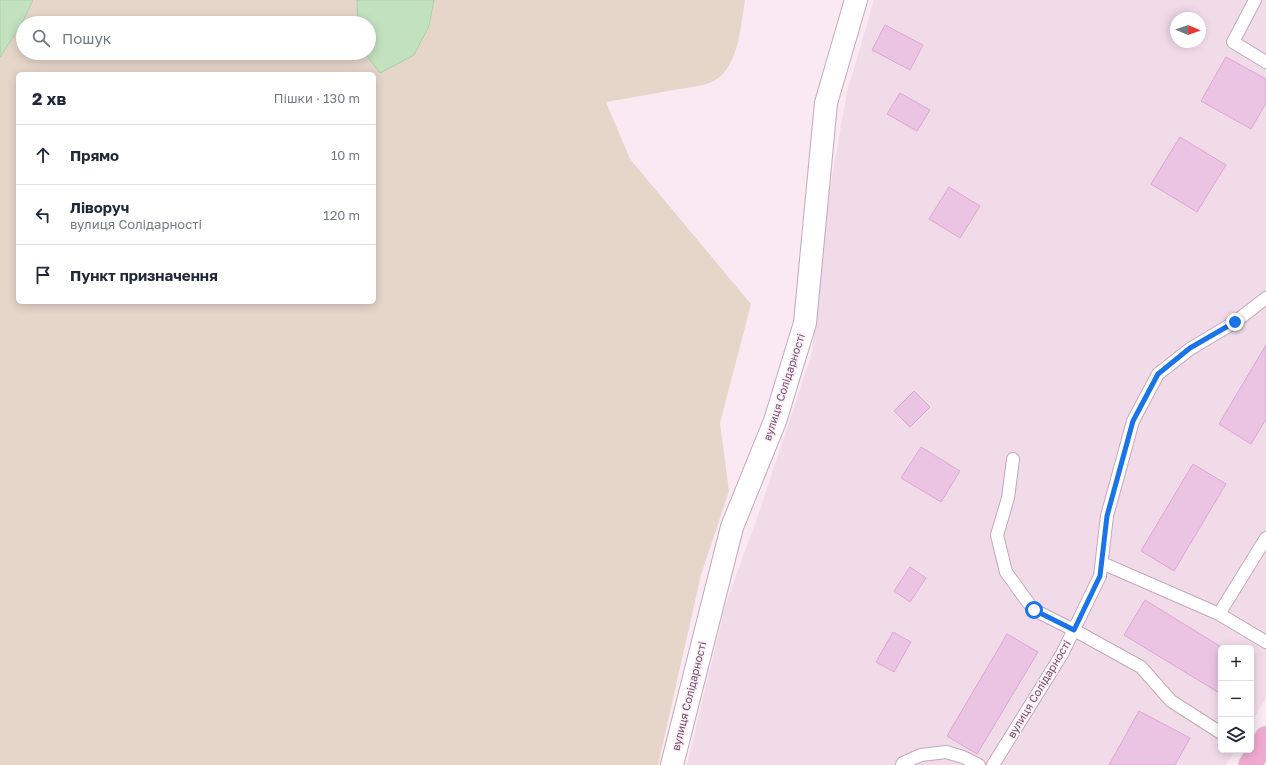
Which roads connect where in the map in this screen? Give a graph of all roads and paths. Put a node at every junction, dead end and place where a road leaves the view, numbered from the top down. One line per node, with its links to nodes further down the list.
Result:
1 (856, 0): 12 (street, вулиця Солідарності)
2 (1255, 0): 3 (lane)
3 (1266, 62)
4 (1266, 298): 7 (lane, вулиця Солідарності)
5 (1013, 459): 9 (lane)
6 (1266, 538): 8 (lane)
7 (1102, 564): 8 (lane); 9 (lane, вулиця Солідарності)
8 (1219, 614): 10 (lane)
9 (1074, 630): 11 (lane); 15 (lane, вулиця Солідарності)
10 (1266, 642)
11 (1218, 732)
12 (672, 765)
13 (902, 765): 14 (lane)
14 (979, 765)
15 (993, 765)

